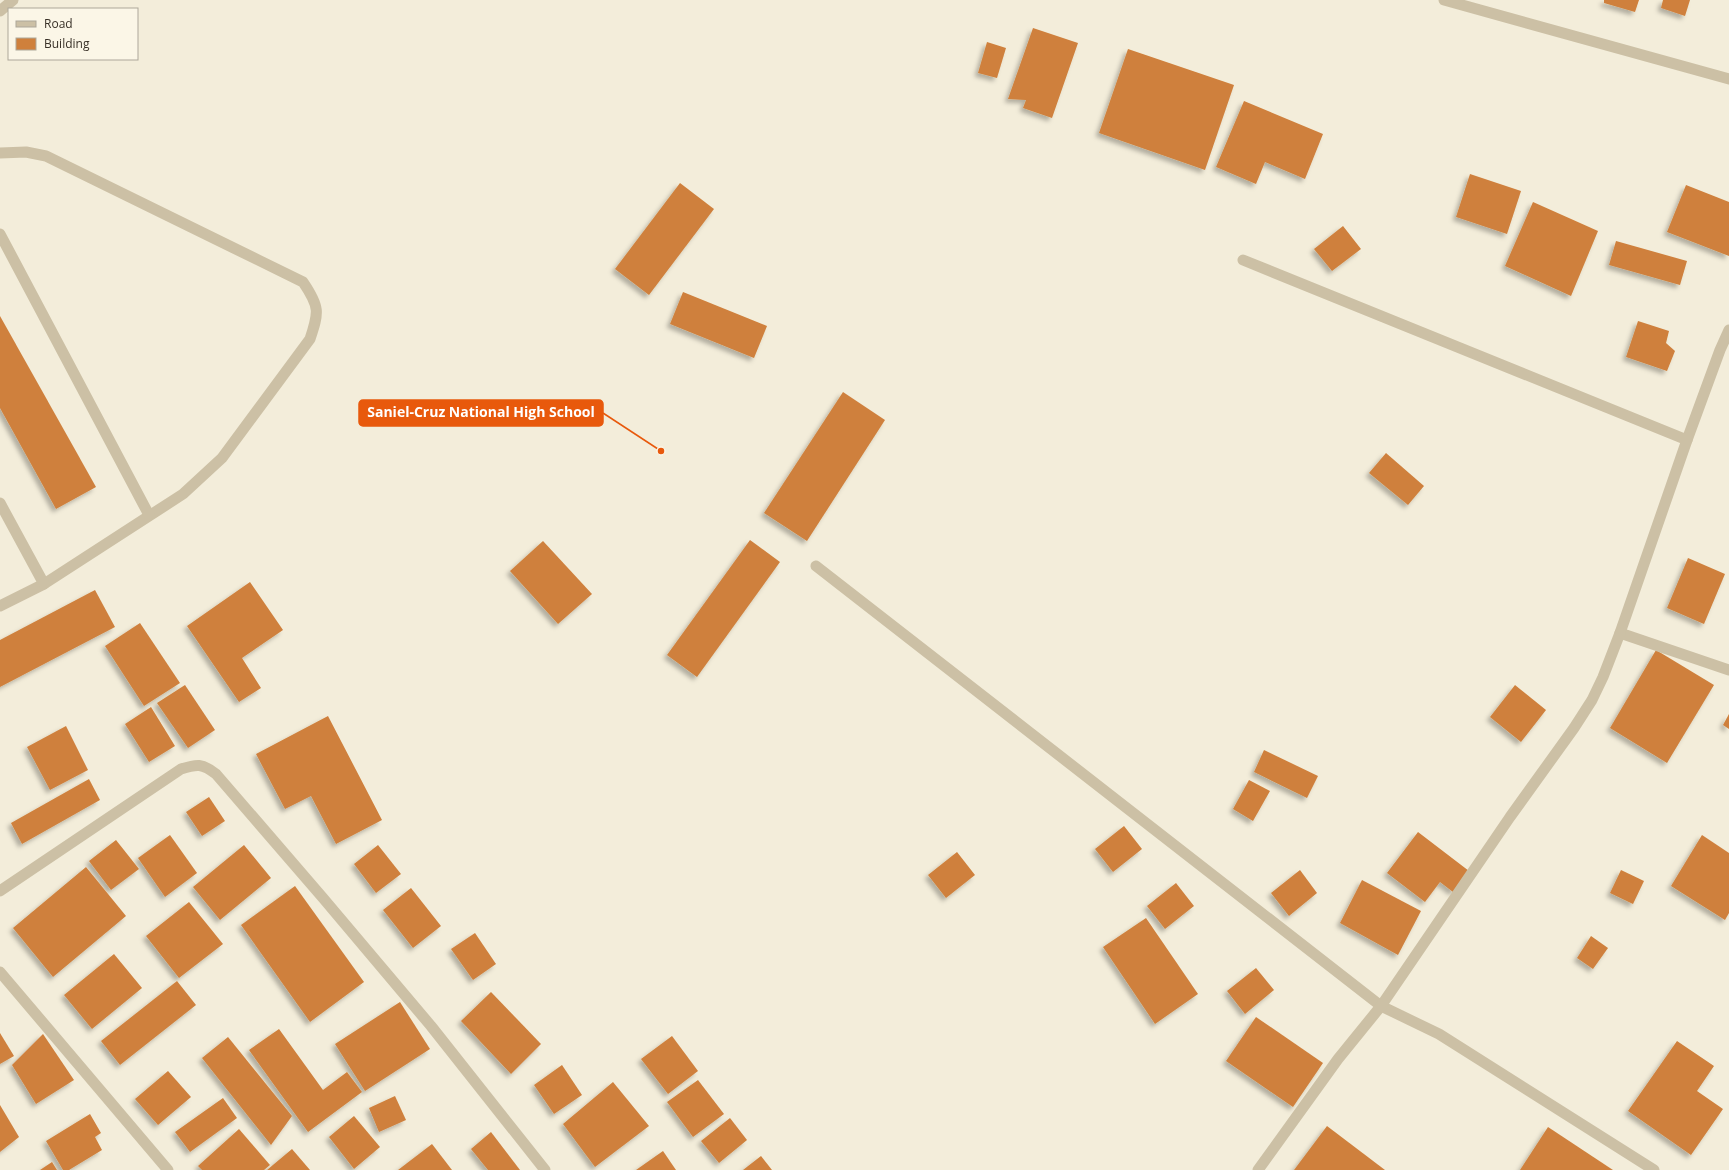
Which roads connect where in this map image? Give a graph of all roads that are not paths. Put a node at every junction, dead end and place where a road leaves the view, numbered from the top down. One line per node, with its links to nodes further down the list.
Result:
1 (13, 0): 3 (street)
2 (1444, 0): 4 (street)
3 (0, 11)
4 (1729, 79)
5 (0, 153): 11 (street)
6 (0, 234): 11 (street)
7 (1243, 260): 9 (street)
8 (1729, 330): 9 (street)
9 (1687, 440): 15 (street)
10 (0, 503): 13 (street)
11 (149, 516): 13 (street)
12 (816, 566): 19 (street)
13 (44, 584): 14 (street)
14 (0, 606)
15 (1620, 633): 16 (street); 19 (street)
16 (1729, 670)
17 (0, 891): 21 (street)
18 (0, 972): 20 (street)
19 (1381, 1006): 22 (street); 23 (street)
20 (168, 1170)
21 (545, 1170)
22 (1258, 1170)
23 (1654, 1170)

